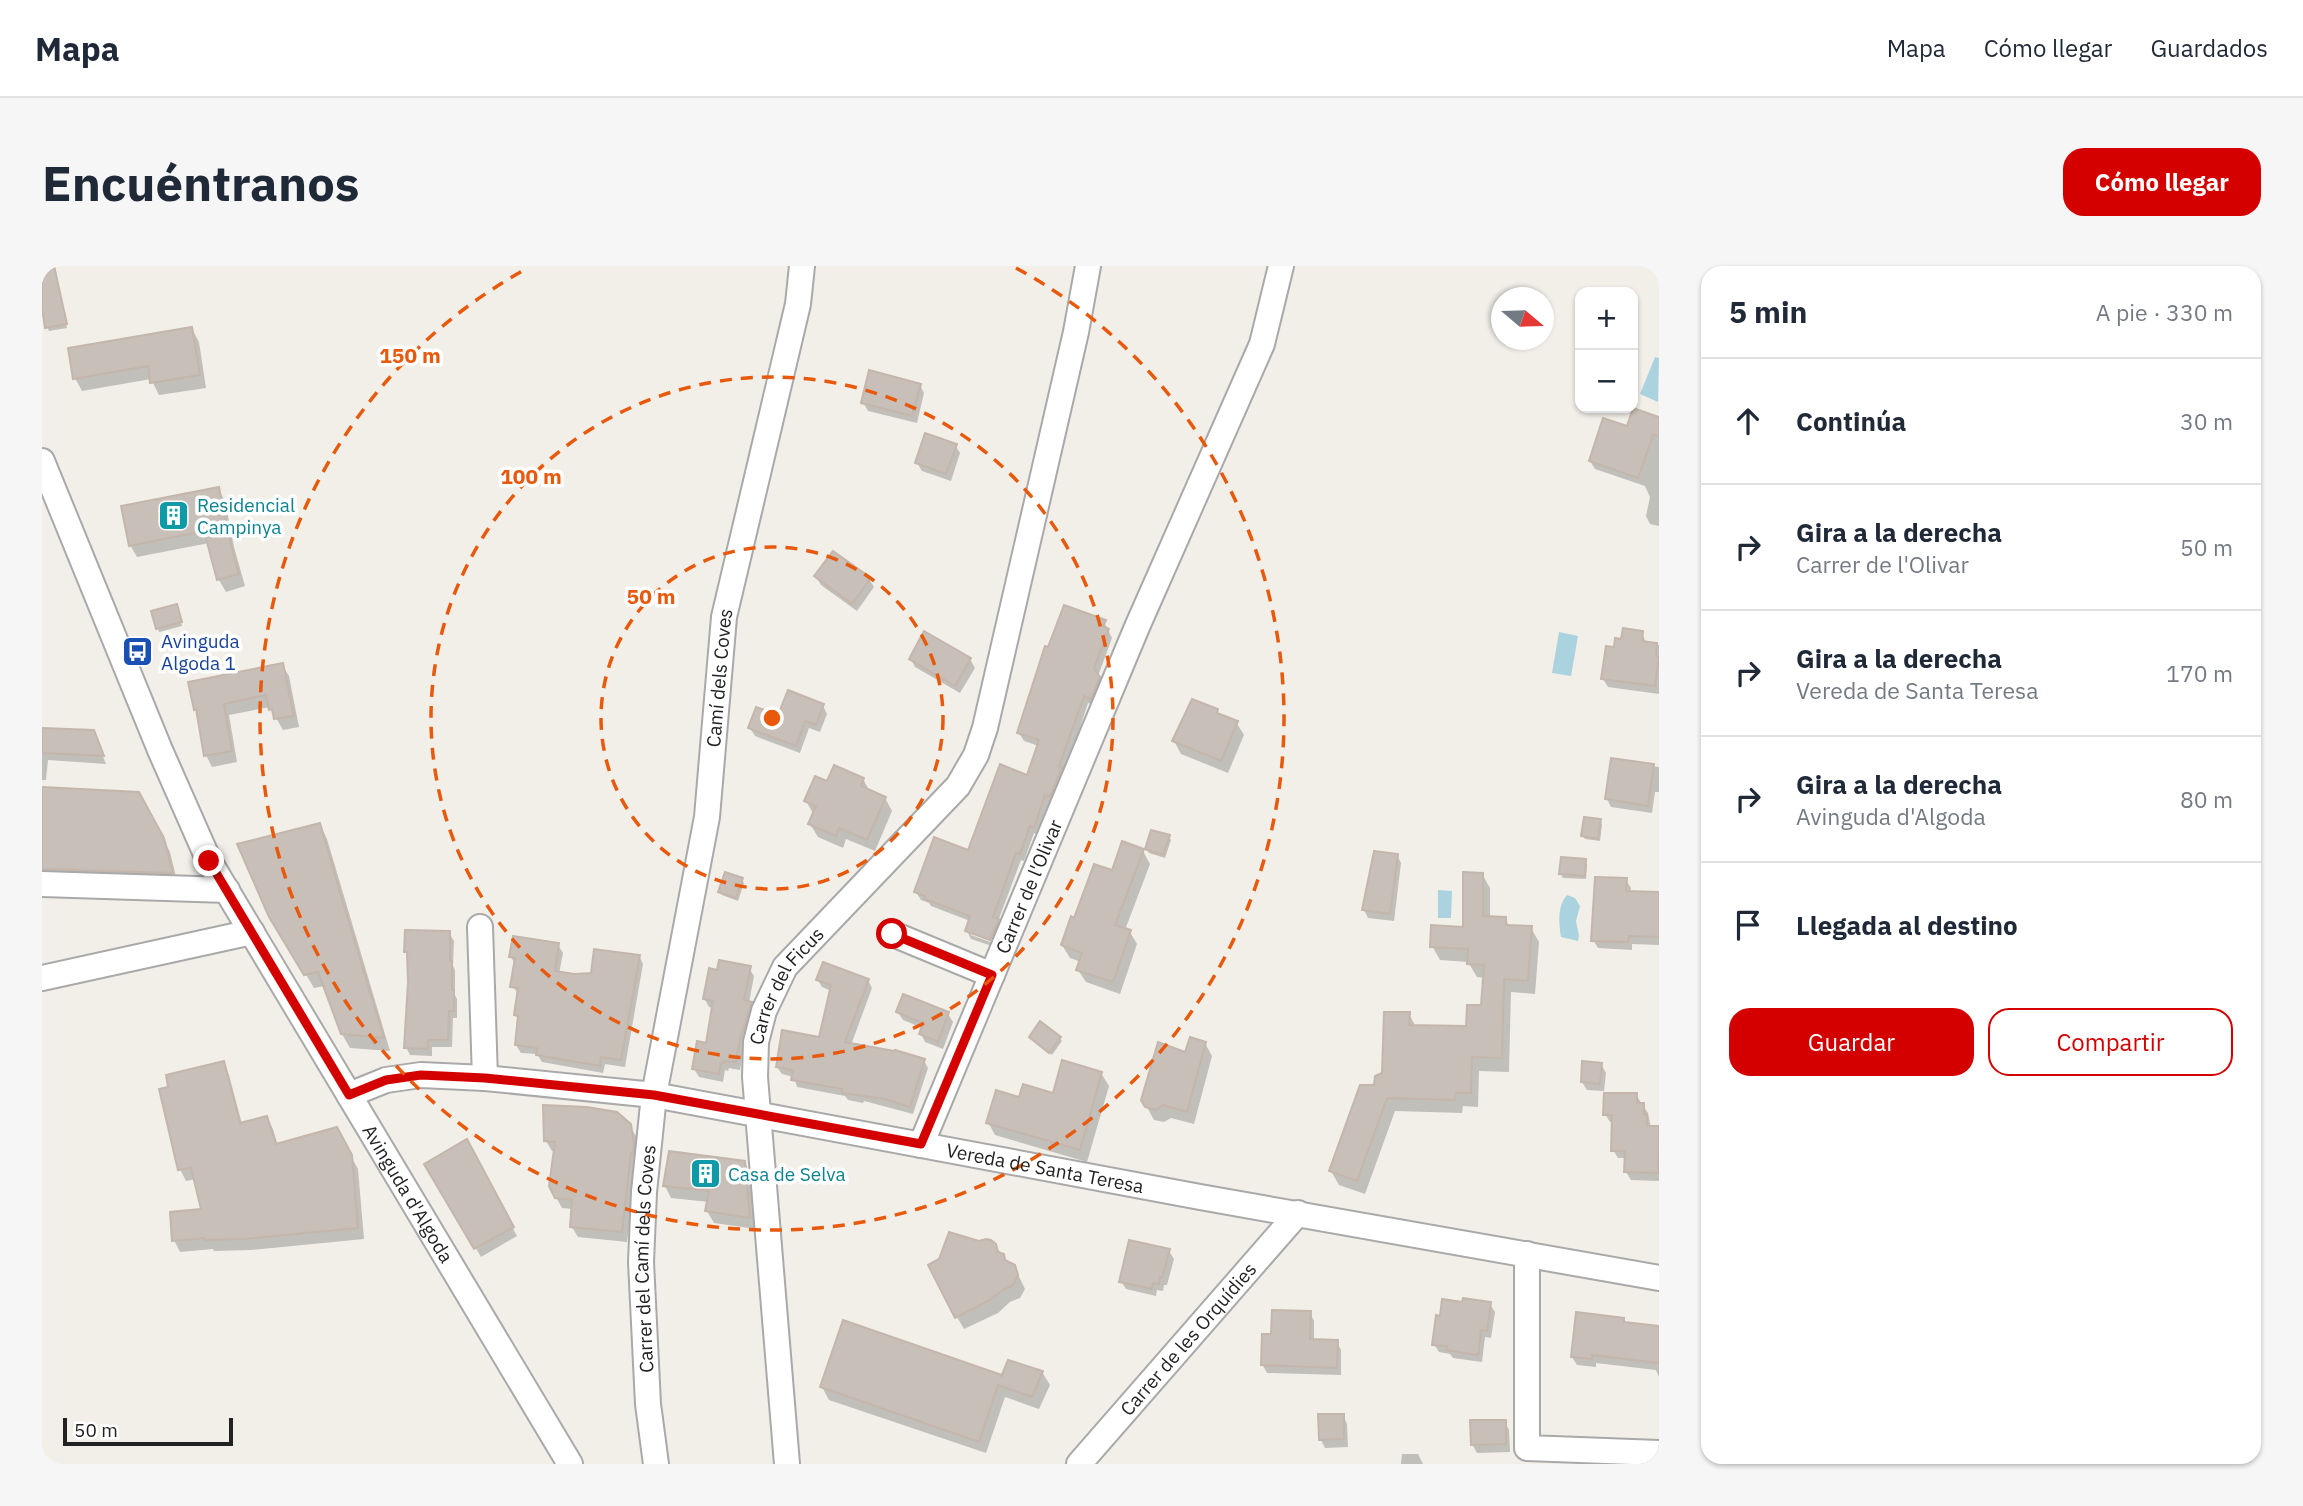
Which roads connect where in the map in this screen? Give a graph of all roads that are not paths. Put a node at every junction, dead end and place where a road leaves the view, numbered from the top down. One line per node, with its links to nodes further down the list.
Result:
1 (802, 266): 14 (street, Camí dels Coves)
2 (1088, 266): 15 (street, Carrer del Ficus)
3 (1281, 266): 10 (street, Carrer de l'Olivar)
4 (42, 461): 6 (street, Avinguda d'Algoda)
5 (42, 884): 6 (street)
6 (226, 890): 8 (street, Avinguda d'Algoda)
7 (480, 927): 12 (street)
8 (252, 932): 11 (street); 13 (street, Avinguda d'Algoda)
9 (892, 934): 10 (street)
10 (992, 975): 16 (street, Carrer de l'Olivar)
11 (42, 978)
12 (485, 1078): 13 (street, Vereda de Santa Teresa); 14 (street, Vereda de Santa Teresa)
13 (349, 1095): 21 (street, Avinguda d'Algoda)
14 (654, 1095): 15 (street, Vereda de Santa Teresa); 22 (street, Carrer del Camí dels Coves)
15 (759, 1115): 16 (street, Vereda de Santa Teresa); 23 (street, Carrer del Ficus)
16 (921, 1144): 17 (street, Vereda de Santa Teresa)
17 (1298, 1213): 18 (street, Vereda de Santa Teresa); 24 (street, Carrer de les Orquídies)
18 (1527, 1254): 19 (street, Vereda de Santa Teresa); 20 (street)
19 (1659, 1278)
20 (1659, 1453)
21 (570, 1464)
22 (656, 1464)
23 (787, 1464)
24 (1079, 1464)

